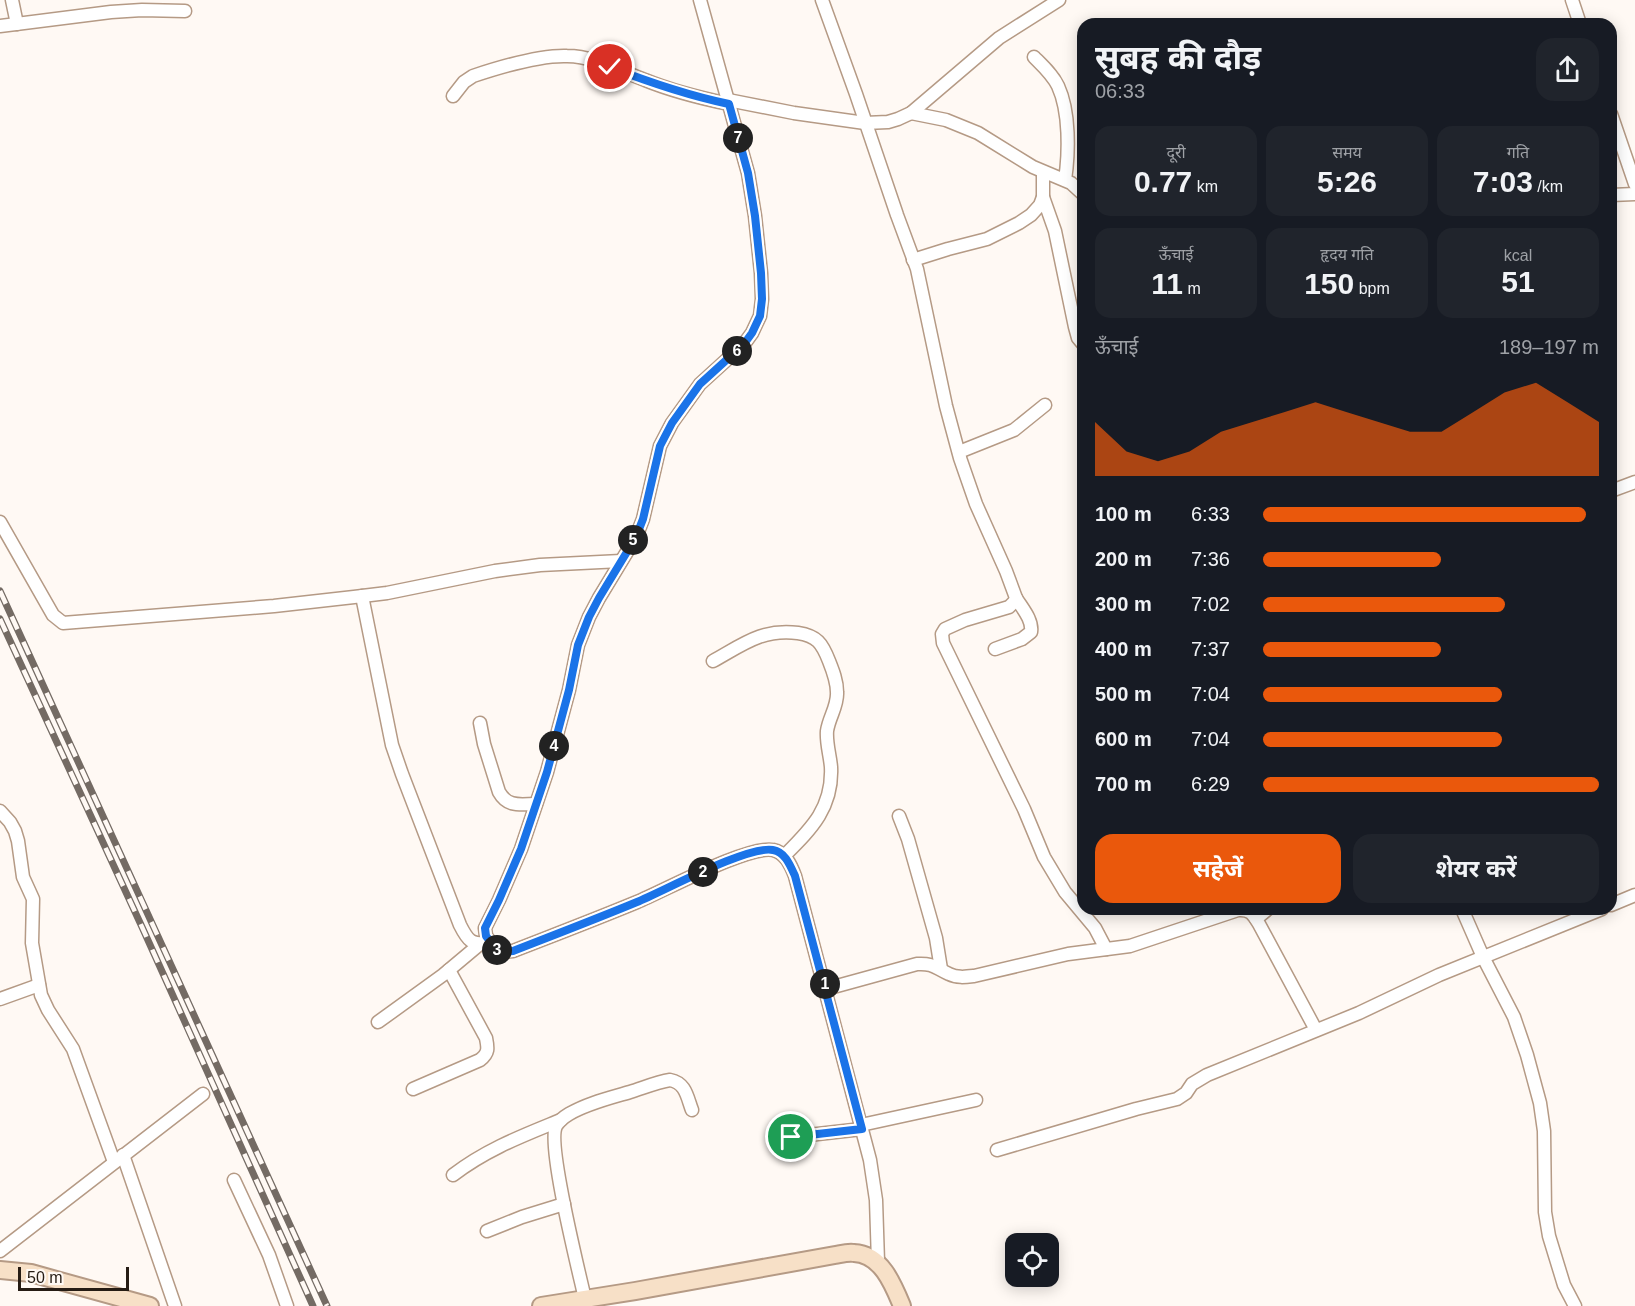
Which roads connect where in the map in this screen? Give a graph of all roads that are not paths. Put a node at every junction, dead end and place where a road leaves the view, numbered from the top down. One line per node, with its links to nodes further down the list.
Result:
1 (12, 0): 8 (street)
2 (700, 0): 12 (street)
3 (822, 0): 14 (street)
4 (1059, 0): 13 (street)
5 (1572, 0): 7 (street)
6 (185, 11): 8 (street)
7 (1578, 18)
8 (17, 24): 9 (street)
9 (0, 26)
10 (1034, 57): 17 (street)
11 (453, 96): 12 (street)
12 (728, 102): 14 (street); 30 (street)
13 (911, 112): 14 (street); 16 (street)
14 (866, 123): 23 (street)
15 (1617, 132): 18 (street)
16 (1043, 173): 17 (street); 22 (street)
17 (1065, 180): 19 (street)
18 (1635, 184)
19 (1077, 188)
20 (1635, 194): 21 (street)
21 (1617, 195)
22 (1043, 197): 23 (street); 24 (street)
23 (913, 260): 26 (street)
24 (1077, 334)
25 (1045, 405): 26 (street)
26 (959, 452): 32 (street)
27 (1635, 482): 28 (street)
28 (1617, 489)
29 (0, 522): 31 (street)
30 (621, 561): 31 (street); 36 (street)
31 (362, 596): 50 (street)
32 (1016, 598): 33 (street); 42 (street)
33 (995, 649)
34 (713, 661): 39 (street)
35 (480, 723): 36 (street)
36 (536, 804): 50 (street)
37 (0, 811): 55 (street)
38 (899, 816): 53 (street)
39 (783, 856): 50 (street); 56 (street)
40 (1635, 895): 41 (street)
41 (1617, 902)
42 (1077, 906)
43 (1084, 915): 51 (street)
44 (1223, 915): 51 (street)
45 (1252, 915): 49 (street)
46 (1261, 915): 49 (street)
47 (1465, 915): 52 (street)
48 (1587, 915): 52 (street)
49 (1256, 919): 59 (street)
50 (485, 944): 54 (street)
51 (1106, 949): 53 (street)
52 (1483, 957): 59 (street); 82 (street)
53 (941, 969): 56 (street)
54 (449, 970): 58 (street); 60 (street)
55 (39, 985): 57 (street); 68 (street)
56 (826, 989): 65 (street)
57 (0, 999)
58 (378, 1022)
59 (1316, 1030): 67 (street)
60 (413, 1089)
61 (203, 1094): 68 (street)
62 (976, 1100): 65 (street)
63 (692, 1110): 64 (street)
64 (562, 1119): 69 (street); 71 (street)
65 (862, 1127): 66 (street); 74 (street)
66 (791, 1137)
67 (997, 1150)
68 (119, 1158): 73 (street); 78 (street)
69 (453, 1175)
70 (234, 1180): 79 (street)
71 (564, 1204): 72 (street); 76 (street)
72 (487, 1231)
73 (0, 1251)
74 (878, 1262): 76 (street); 81 (street)
75 (0, 1270): 77 (street)
76 (571, 1303): 80 (street)
77 (150, 1306)
78 (175, 1306)
79 (287, 1306)
80 (541, 1306)
81 (902, 1306)
82 (1575, 1306)

